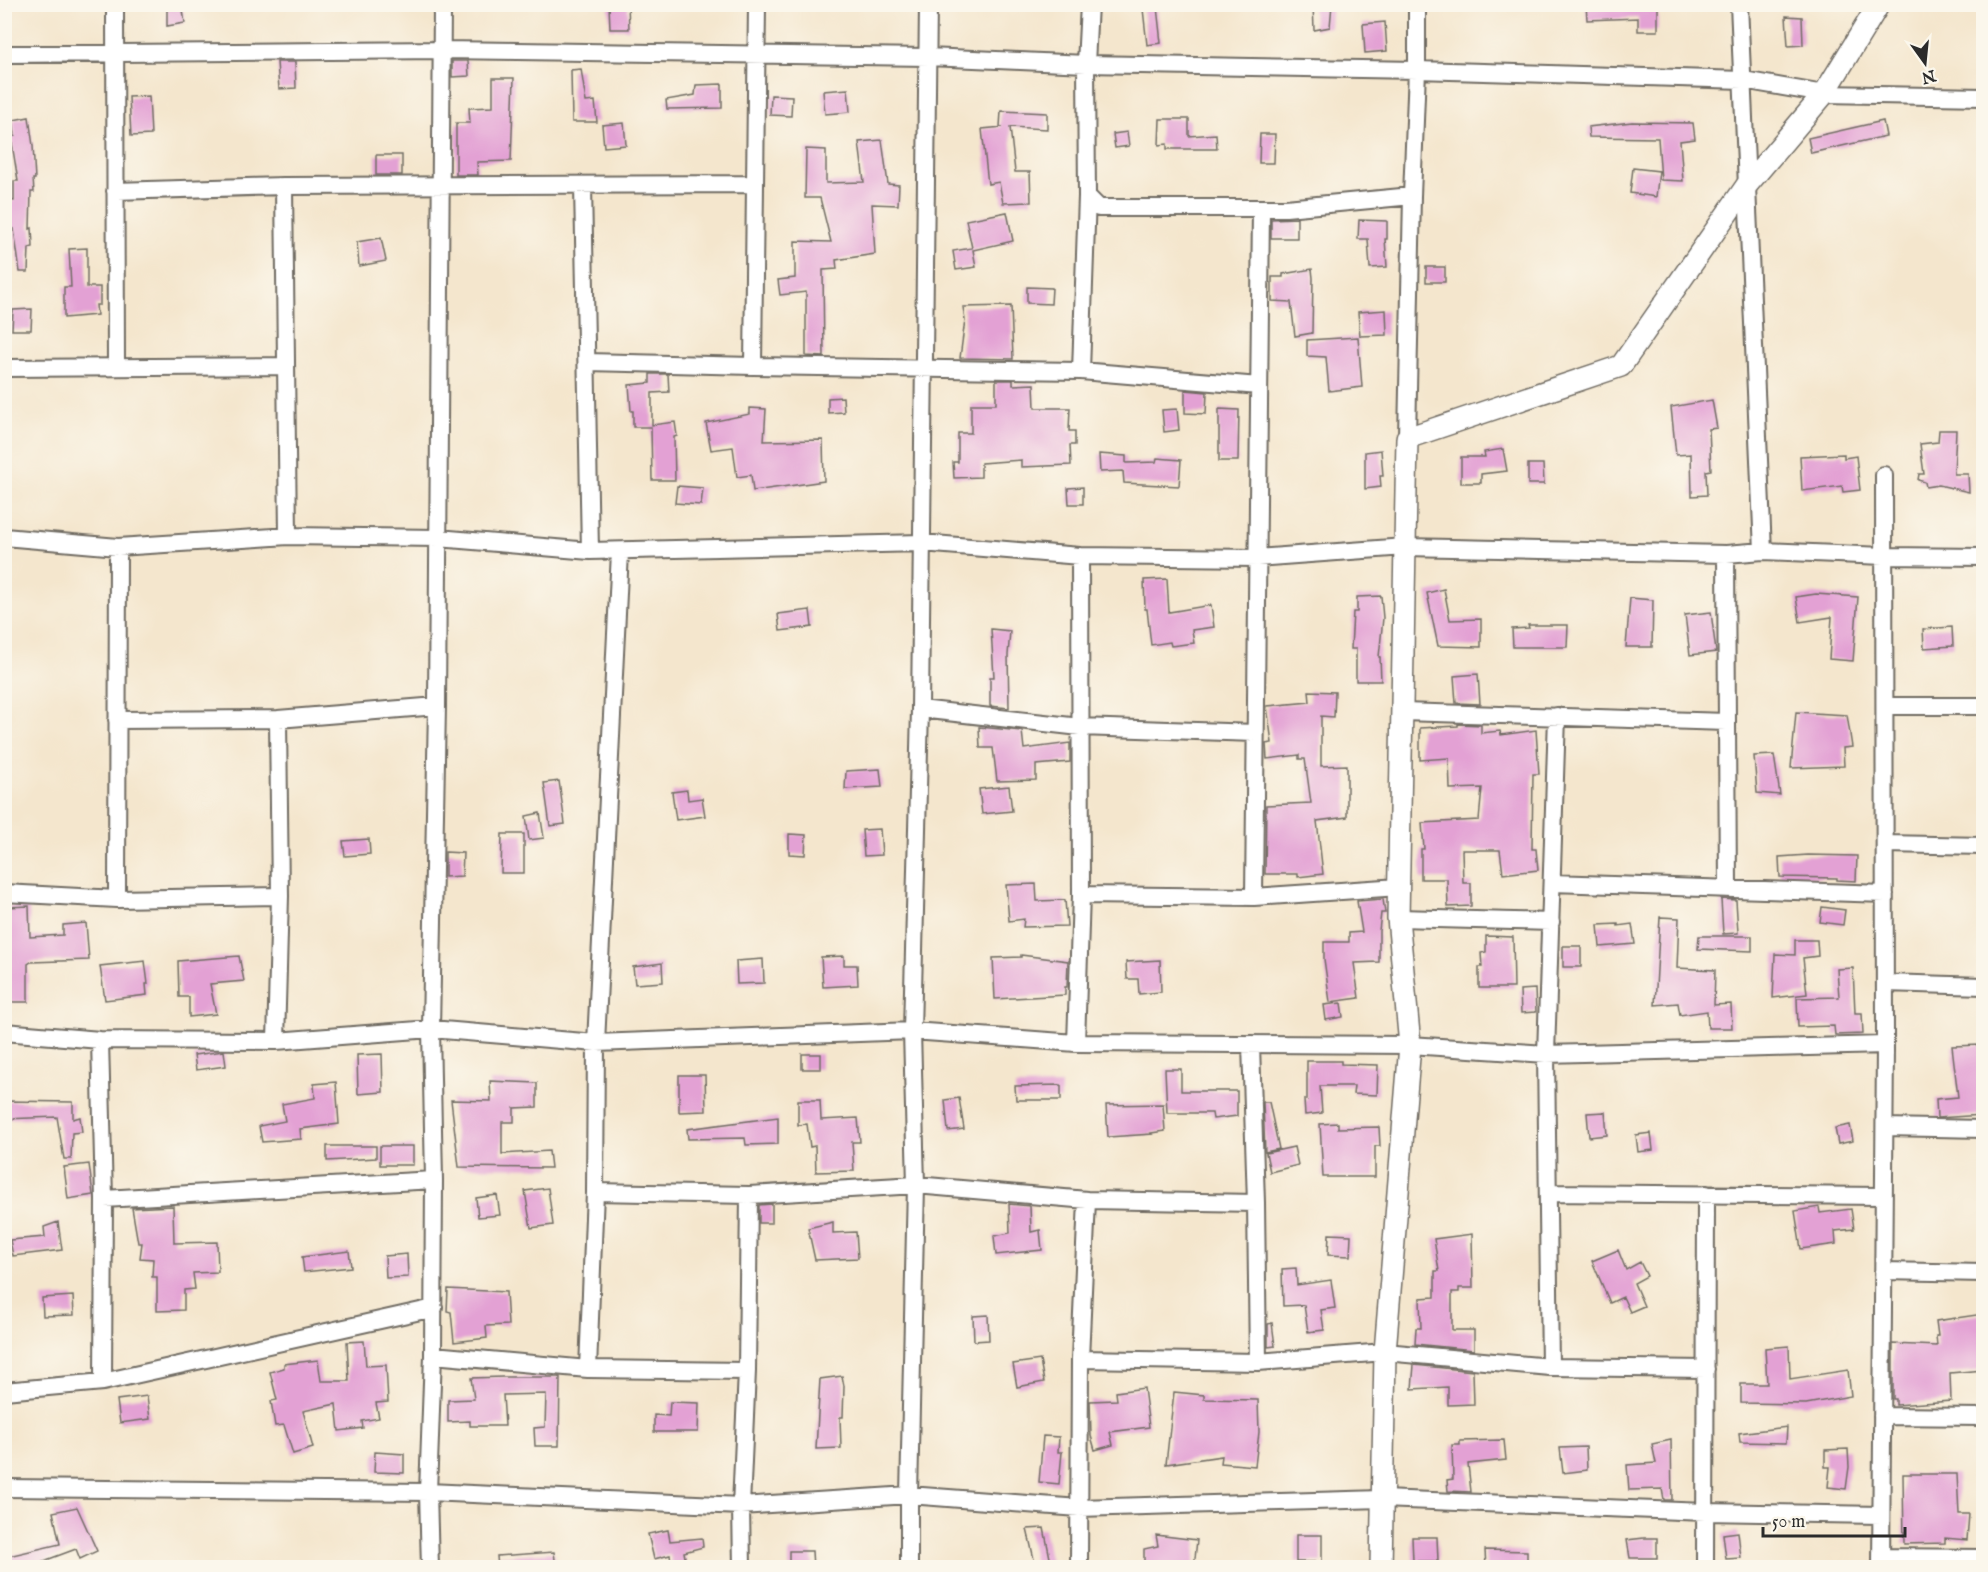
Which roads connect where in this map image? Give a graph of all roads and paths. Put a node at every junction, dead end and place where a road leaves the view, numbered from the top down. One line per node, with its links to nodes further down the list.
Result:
1 (115, 4): 10 (street)
2 (442, 4): 9 (street)
3 (758, 4): 12 (street)
4 (928, 4): 13 (street)
5 (1089, 4): 14 (street)
6 (1417, 4): 15 (street)
7 (1739, 4): 16 (street)
8 (1879, 4): 17 (street)
9 (442, 50): 10 (street); 12 (street); 23 (street)
10 (114, 52): 11 (street); 24 (street)
11 (4, 54)
12 (758, 55): 13 (street); 19 (street)
13 (928, 57): 14 (street); 32 (street)
14 (1086, 64): 15 (street); 25 (street)
15 (1417, 70): 16 (street); 26 (street)
16 (1743, 80): 17 (street); 20 (street)
17 (1824, 94): 18 (street); 20 (street)
18 (1983, 98)
19 (755, 184): 22 (street); 30 (street)
20 (1747, 185): 36 (street); 45 (street)
21 (284, 186): 23 (street); 24 (street); 29 (street)
22 (583, 186): 23 (street); 28 (street)
23 (440, 187): 40 (street)
24 (115, 191): 31 (street)
25 (1087, 196): 27 (street); 34 (street)
26 (1412, 196): 27 (street); 36 (street)
27 (1261, 208): 35 (street)
28 (587, 362): 30 (street); 44 (street)
29 (286, 366): 31 (street); 39 (street)
30 (753, 366): 32 (street)
31 (116, 367): 33 (street)
32 (923, 367): 34 (street); 41 (street)
33 (4, 368)
34 (1081, 371): 35 (street)
35 (1259, 386): 51 (street)
36 (1407, 438): 43 (street)
37 (1884, 475): 49 (street)
38 (4, 537): 42 (street)
39 (288, 537): 40 (street); 42 (street)
40 (438, 538): 44 (street); 52 (street)
41 (922, 543): 46 (street); 48 (street); 55 (street)
42 (118, 547): 59 (street)
43 (1405, 547): 47 (street); 51 (street); 56 (street)
44 (590, 551): 46 (street)
45 (1763, 551): 47 (street); 49 (street)
46 (620, 552): 83 (street)
47 (1726, 554): 60 (street)
48 (1080, 556): 51 (street); 61 (street)
49 (1884, 556): 50 (street); 53 (street)
50 (1983, 557)
51 (1257, 558): 62 (street)
52 (437, 706): 58 (street); 78 (street)
53 (1885, 706): 54 (street); 63 (street)
54 (1983, 706)
55 (920, 709): 61 (street); 79 (street)
56 (1402, 712): 57 (street); 66 (street)
57 (1557, 716): 60 (street); 65 (street)
58 (278, 719): 59 (street); 71 (street)
59 (117, 720): 73 (street)
60 (1727, 722): 67 (street)
61 (1080, 727): 62 (street); 70 (street)
62 (1255, 733): 72 (street)
63 (1885, 844): 64 (street); 69 (street)
64 (1983, 846)
65 (1552, 883): 67 (street); 75 (street)
66 (1399, 887): 72 (street); 74 (street)
67 (1728, 888): 69 (street)
68 (4, 892): 73 (street)
69 (1885, 894): 76 (street)
70 (1081, 895): 72 (street); 84 (street)
71 (280, 896): 73 (street); 82 (street)
72 (1254, 897)
73 (117, 899)
74 (1398, 918): 75 (street); 86 (street)
75 (1551, 921): 88 (street)
76 (1885, 983): 77 (street); 87 (street)
77 (1983, 986)
78 (431, 1029): 82 (street); 83 (street); 91 (street)
79 (912, 1030): 83 (street); 84 (street); 92 (street)
80 (4, 1032): 81 (street)
81 (100, 1041): 82 (street); 98 (street)
82 (276, 1041)
83 (596, 1043): 93 (street)
84 (1076, 1043): 85 (street)
85 (1251, 1044): 86 (street); 100 (street)
86 (1410, 1045): 88 (street); 104 (street)
87 (1885, 1045): 88 (street); 89 (street)
88 (1546, 1054): 94 (street)
89 (1885, 1127): 90 (street); 97 (street)
90 (1983, 1129)
91 (435, 1180): 98 (street); 103 (street)
92 (916, 1185): 95 (street); 99 (street); 118 (street)
93 (595, 1192): 95 (street); 109 (street)
94 (1548, 1193): 96 (street); 108 (street)
95 (748, 1194): 111 (street)
96 (1706, 1194): 97 (street); 110 (street)
97 (1884, 1196): 101 (street)
98 (104, 1199): 112 (street)
99 (1087, 1200): 100 (street); 106 (street)
100 (1256, 1203): 107 (street)
101 (1883, 1271): 102 (street); 114 (street)
102 (1983, 1273)
103 (434, 1308): 105 (street); 112 (street)
104 (1385, 1352): 107 (street); 108 (street); 119 (street)
105 (433, 1355): 109 (street); 117 (street)
106 (1080, 1359): 107 (street); 121 (street)
107 (1258, 1362)
108 (1550, 1367): 110 (street)
109 (588, 1369): 111 (street)
110 (1706, 1369): 122 (street)
111 (747, 1371): 120 (street)
112 (103, 1382): 113 (street)
113 (4, 1391)
114 (1882, 1416): 115 (street); 123 (street)
115 (1983, 1417)
116 (4, 1488): 117 (street)
117 (428, 1492): 120 (street); 126 (street)
118 (909, 1495): 120 (street); 121 (street); 128 (street)
119 (1382, 1499): 121 (street); 122 (street); 130 (street)
120 (741, 1506): 127 (street)
121 (1079, 1508): 129 (street)
122 (1706, 1512): 123 (street); 131 (street)
123 (1881, 1515): 125 (street)
124 (1983, 1558): 125 (street)
125 (1881, 1562)
126 (430, 1568)
127 (742, 1568)
128 (909, 1568)
129 (1079, 1568)
130 (1381, 1568)
131 (1705, 1568)

